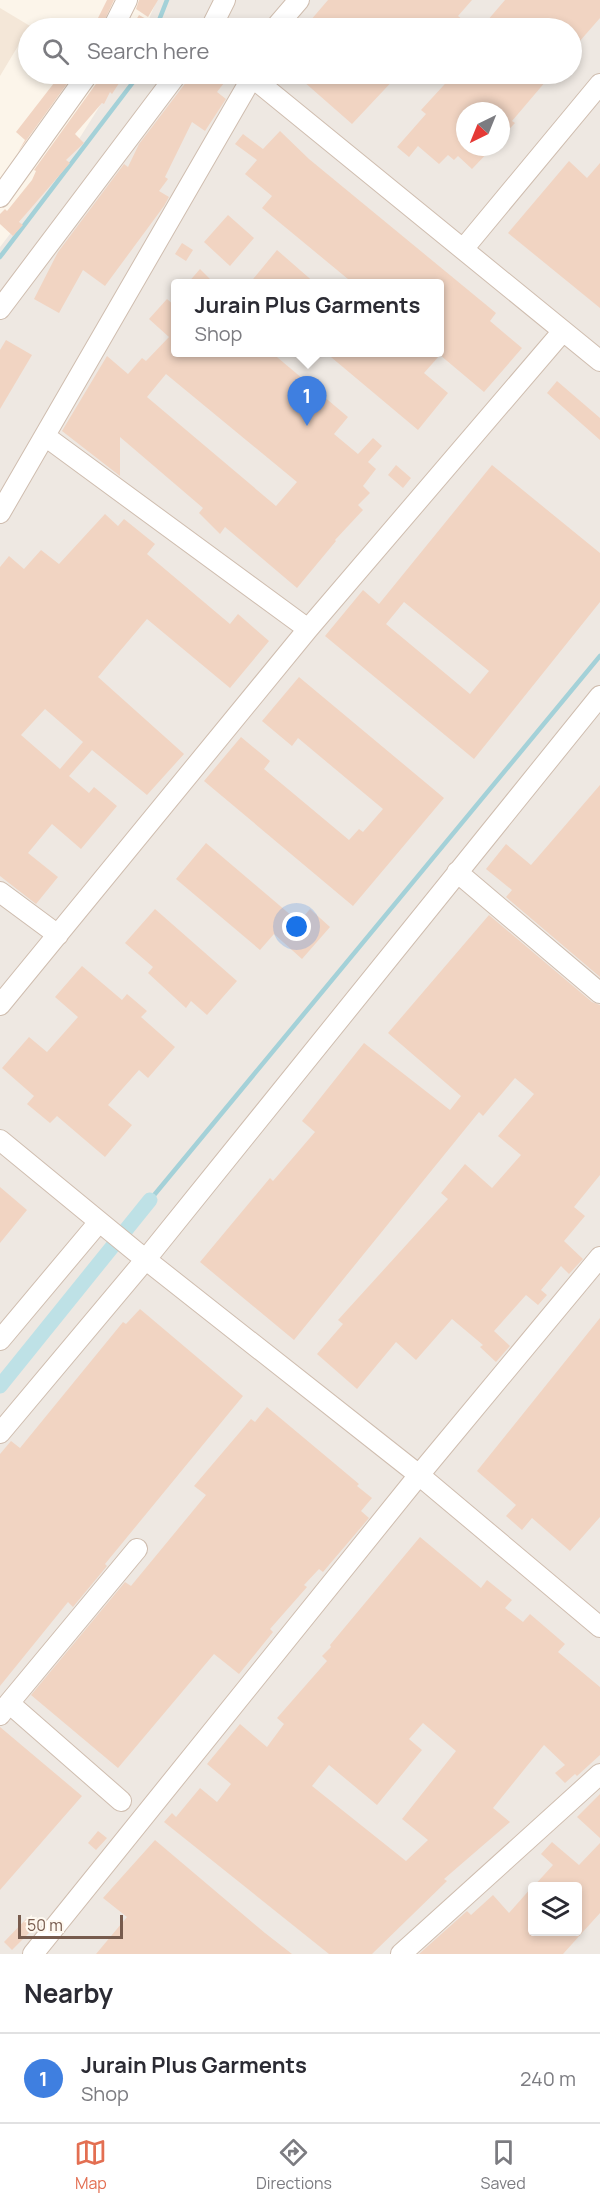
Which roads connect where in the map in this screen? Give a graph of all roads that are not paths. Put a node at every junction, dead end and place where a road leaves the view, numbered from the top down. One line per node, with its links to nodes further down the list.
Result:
1 (127, 0): 4 (street)
2 (225, 0): 5 (street)
3 (299, 0): 6 (street)
4 (117, 18)
5 (216, 18)
6 (284, 18)
7 (81, 84): 12 (street)
8 (169, 84): 14 (street)
9 (248, 84): 17 (street)
10 (263, 84): 13 (street)
11 (600, 84): 13 (street)
12 (0, 197)
13 (464, 248): 15 (street)
14 (0, 309)
15 (563, 332): 16 (street); 19 (street)
16 (600, 361)
17 (45, 436): 18 (street); 19 (street)
18 (0, 513)
19 (308, 629): 23 (street)
20 (600, 696): 21 (street)
21 (457, 872): 24 (street); 28 (street)
22 (0, 892): 23 (street)
23 (58, 935): 25 (street)
24 (600, 993)
25 (0, 1005)
26 (0, 1140): 27 (street)
27 (99, 1222): 28 (street); 30 (street)
28 (140, 1255): 31 (street); 32 (street)
29 (600, 1257): 32 (street)
30 (0, 1340)
31 (0, 1433)
32 (419, 1475): 34 (street); 38 (street)
33 (137, 1549): 35 (street)
34 (600, 1627)
35 (5, 1709): 37 (street)
36 (600, 1774): 39 (street)
37 (121, 1801)
38 (33, 1954)
39 (401, 1954)

